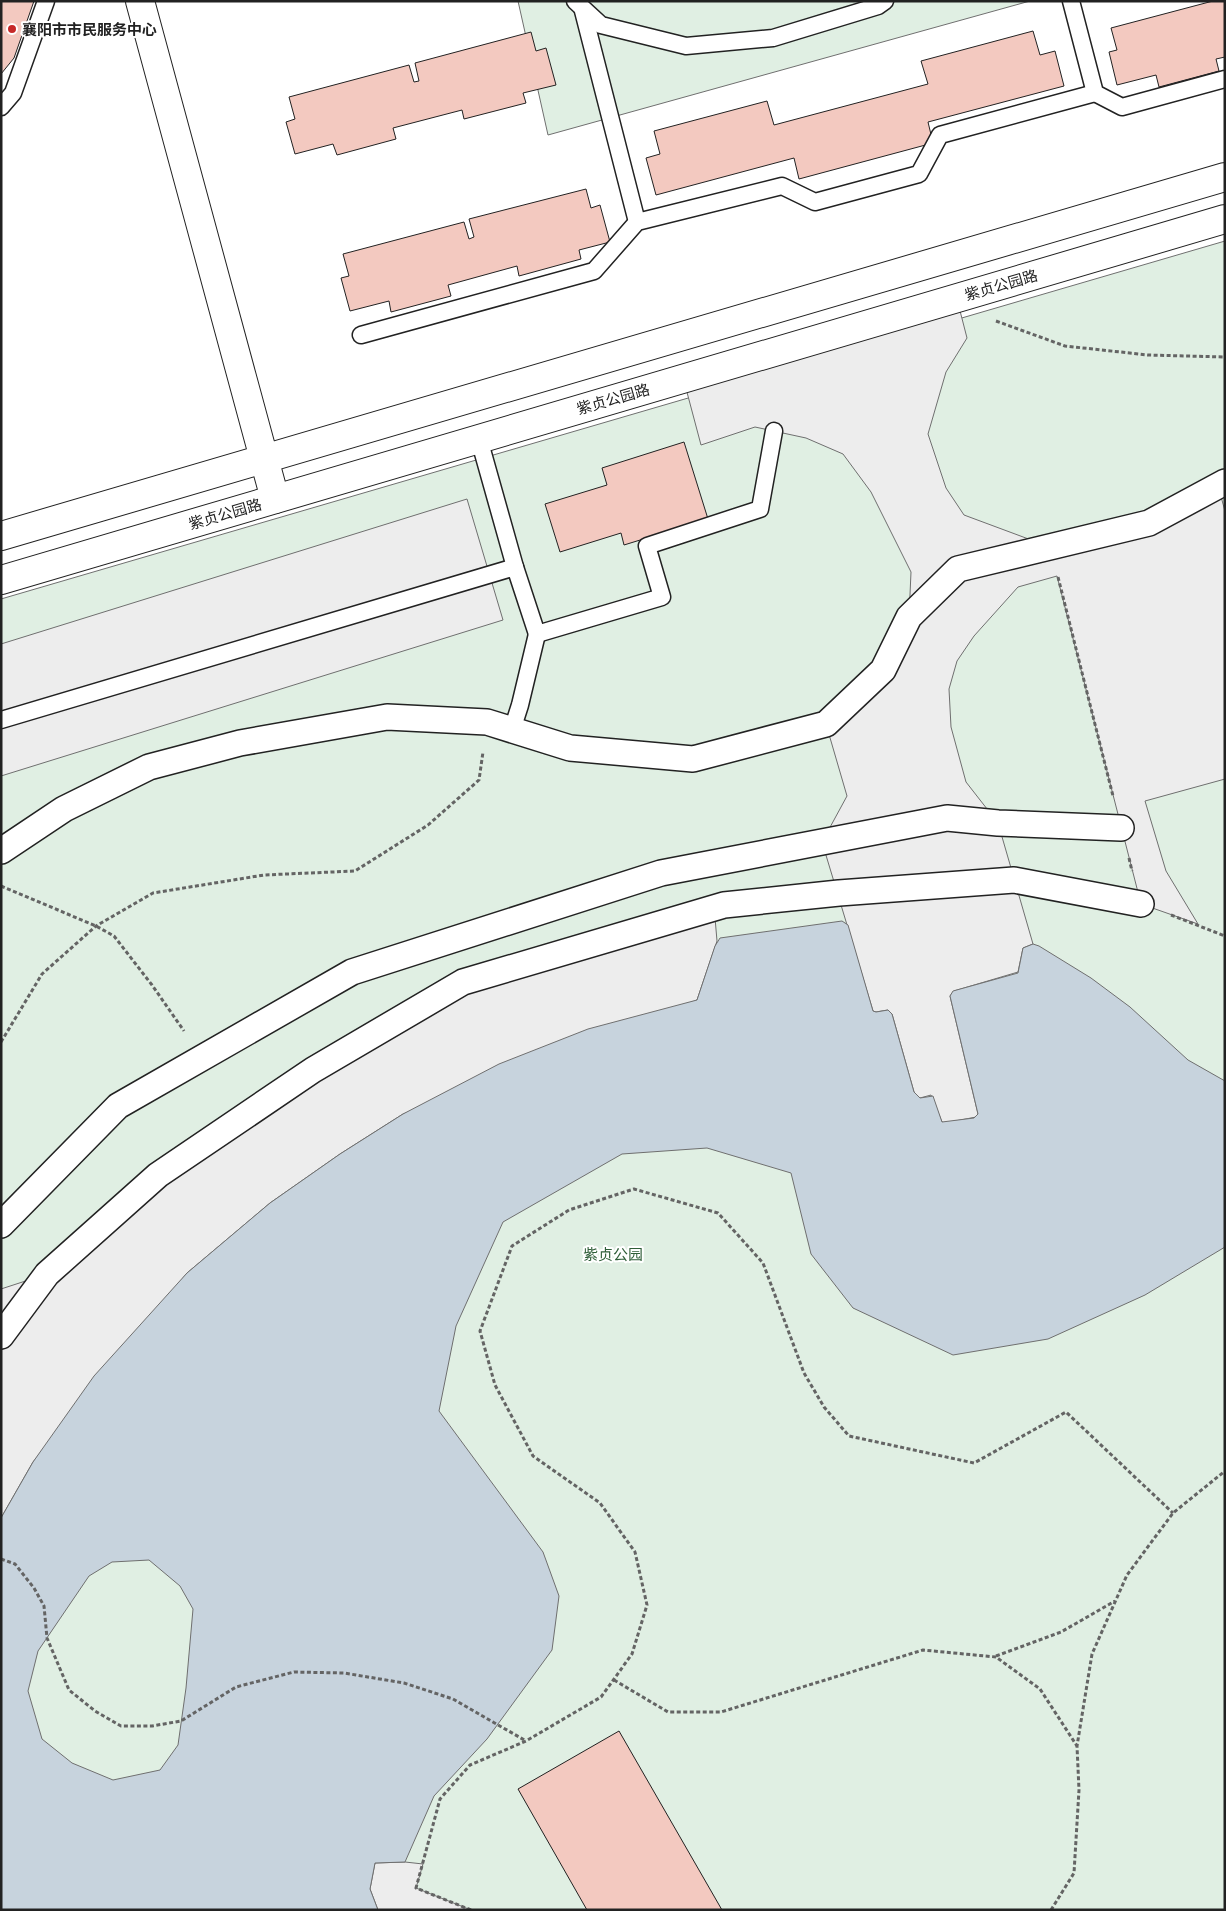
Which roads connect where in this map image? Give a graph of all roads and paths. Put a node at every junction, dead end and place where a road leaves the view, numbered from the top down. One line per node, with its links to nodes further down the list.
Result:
1 (46, 1): 8 (lane)
2 (140, 1): 17 (street)
3 (885, 1): 5 (lane)
4 (1071, 1): 7 (lane)
5 (579, 6): 11 (lane)
6 (1225, 79): 7 (lane)
7 (1095, 93): 11 (lane)
8 (1, 107)
9 (1225, 177): 17 (street)
10 (1225, 219): 16 (street, 紫贞公园路)
11 (637, 222): 13 (lane)
12 (995, 321): 14 (path)
13 (361, 335)
14 (1225, 357)
15 (774, 431): 24 (lane)
16 (479, 439): 19 (street, 紫贞公园路); 22 (lane)
17 (264, 459): 19 (street); 20 (street)
18 (1225, 482): 21 (street)
19 (275, 499): 23 (street, 紫贞公园路)
20 (1, 536)
21 (1050, 547): 27 (street); 28 (path)
22 (515, 567): 24 (lane); 25 (lane)
23 (1, 580)
24 (537, 634): 27 (lane)
25 (1, 720)
26 (487, 722): 27 (street); 29 (street); 32 (path)
27 (512, 730)
28 (1121, 828): 31 (path); 35 (street)
29 (1, 851)
30 (1, 886): 32 (path)
31 (1140, 904): 33 (path); 37 (street)
32 (96, 926): 34 (path); 35 (path)
33 (1225, 936)
34 (1, 1042)
35 (202, 1058): 36 (street)
36 (1, 1225)
37 (1, 1336)
38 (1225, 1471): 39 (path)
39 (1173, 1513): 41 (path); 43 (path)
40 (1, 1559): 44 (path)
41 (1116, 1601): 42 (path); 45 (path)
42 (996, 1656): 43 (path); 45 (path)
43 (614, 1680): 44 (path)
44 (526, 1741): 46 (path)
45 (1077, 1746): 47 (path)
46 (471, 1910)
47 (1051, 1910)

